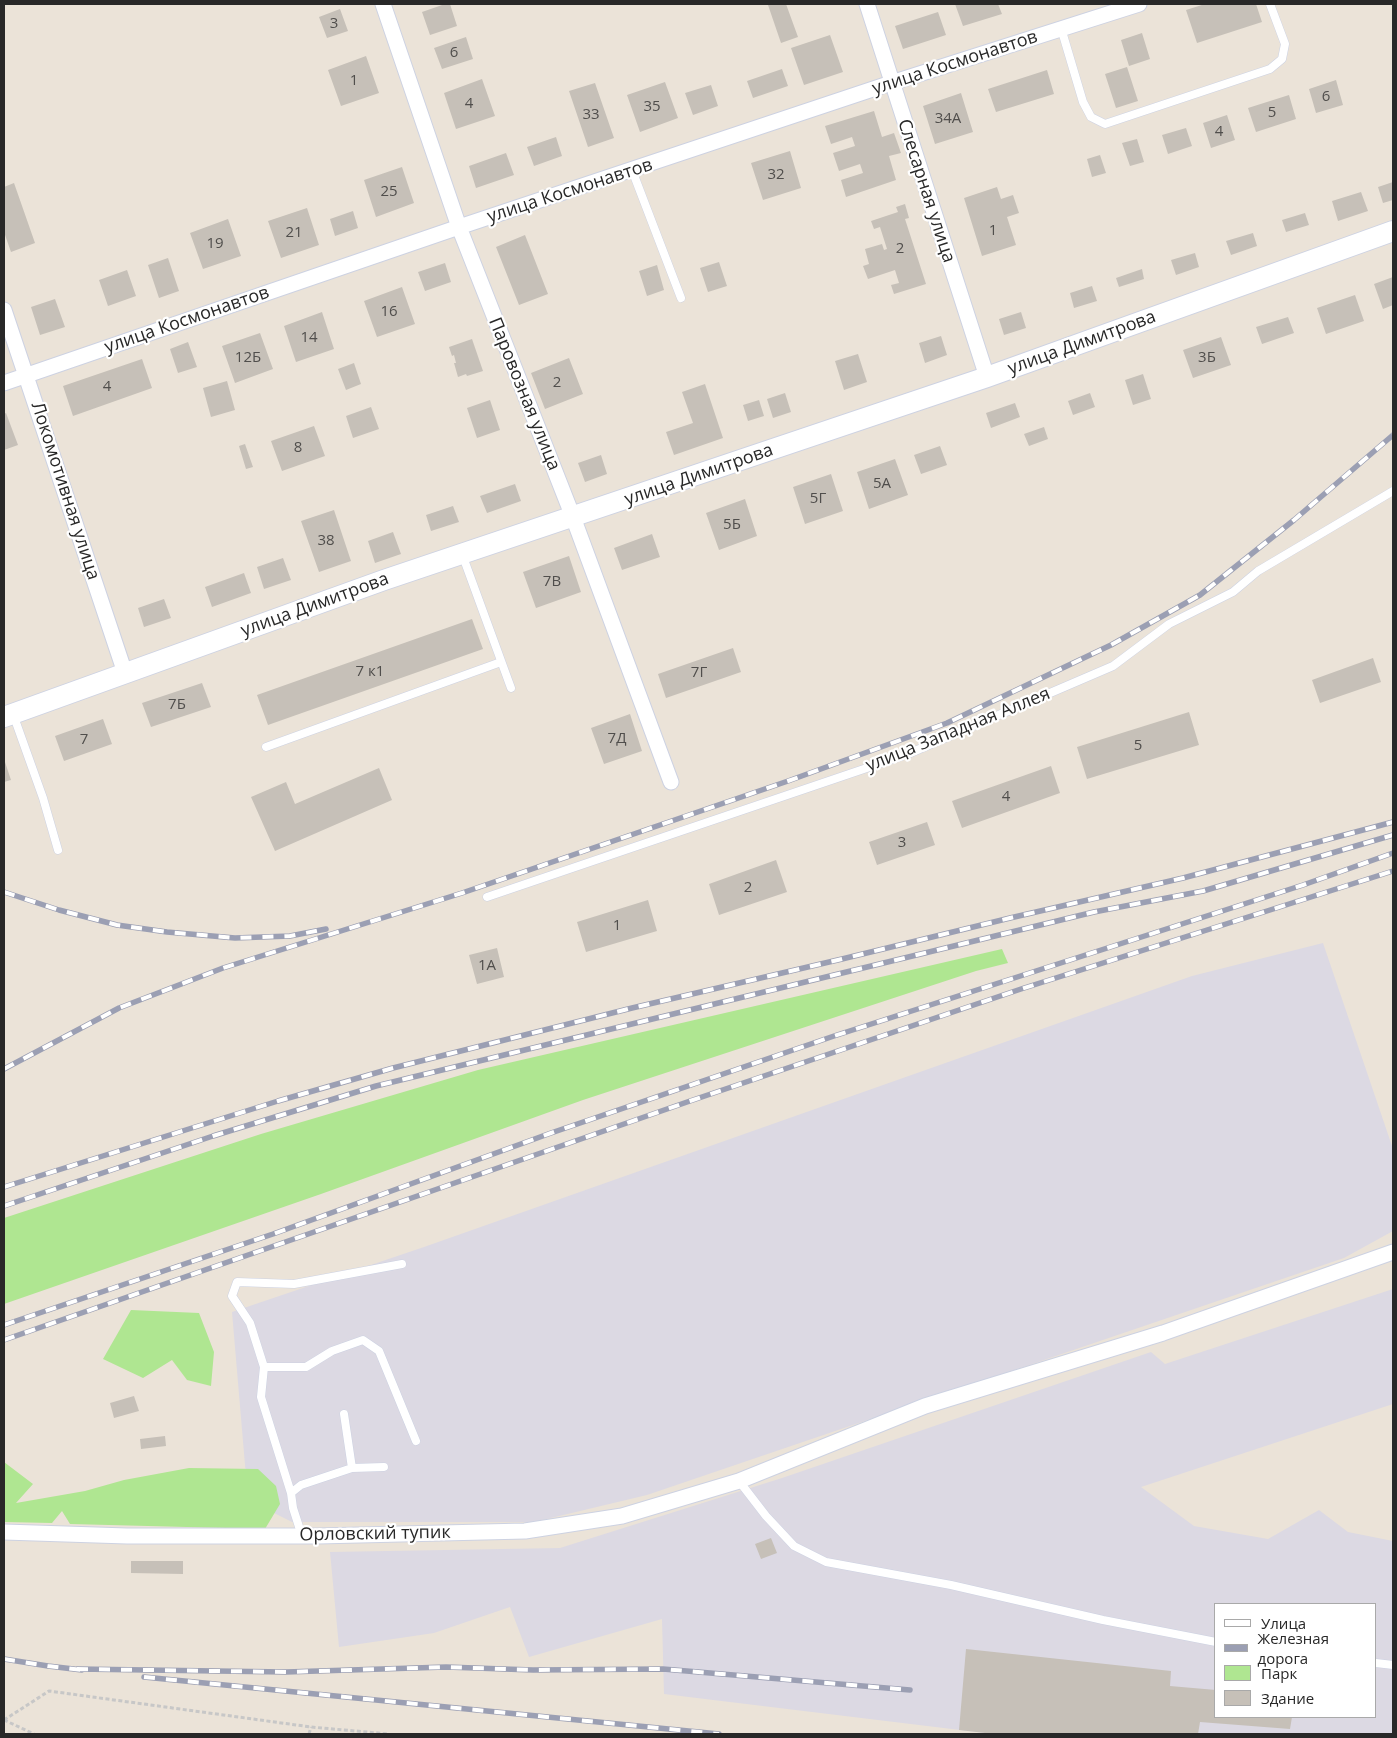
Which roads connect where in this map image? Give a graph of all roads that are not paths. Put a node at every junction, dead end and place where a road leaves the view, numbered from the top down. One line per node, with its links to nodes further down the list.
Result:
1 (383, 4): 8 (street, Паровозная улица)
2 (867, 4): 6 (street, Слесарная улица)
3 (1139, 4): 5 (street, улица Космонавтов)
4 (1270, 4): 5 (lane)
5 (1061, 28): 6 (street, улица Космонавтов)
6 (891, 83): 7 (street, улица Космонавтов); 13 (street, Слесарная улица)
7 (632, 170): 8 (street, улица Космонавтов); 10 (lane)
8 (459, 228): 12 (street, улица Космонавтов); 16 (street, Паровозная улица)
9 (1393, 231): 13 (street, улица Димитрова)
10 (681, 298)
11 (4, 310): 12 (street, Локомотивная улица)
12 (26, 375): 14 (street, улица Космонавтов); 19 (street, Локомотивная улица)
13 (987, 378): 16 (street, улица Димитрова)
14 (4, 383)
15 (1393, 491): 25 (lane, улица Западная Аллея)
16 (573, 517): 17 (street, улица Димитрова); 23 (street, Паровозная улица)
17 (462, 554): 18 (lane); 19 (street, улица Димитрова)
18 (501, 662): 20 (lane); 22 (lane)
19 (125, 673): 21 (street, улица Димитрова)
20 (511, 688)
21 (8, 715): 24 (lane)
22 (266, 747)
23 (671, 782)
24 (58, 850)
25 (487, 897)
26 (1393, 1252): 33 (street, Орловский тупик)
27 (402, 1264): 28 (lane)
28 (264, 1367): 30 (lane); 34 (lane)
29 (344, 1414): 32 (lane)
30 (416, 1441)
31 (384, 1467): 32 (lane)
32 (352, 1468): 34 (lane)
33 (739, 1482): 36 (street, Орловский тупик); 37 (lane)
34 (291, 1493): 36 (lane)
35 (4, 1532): 36 (street, Орловский тупик)
36 (302, 1536)
37 (1214, 1642)
38 (1377, 1663): 39 (lane)
39 (1393, 1665)

